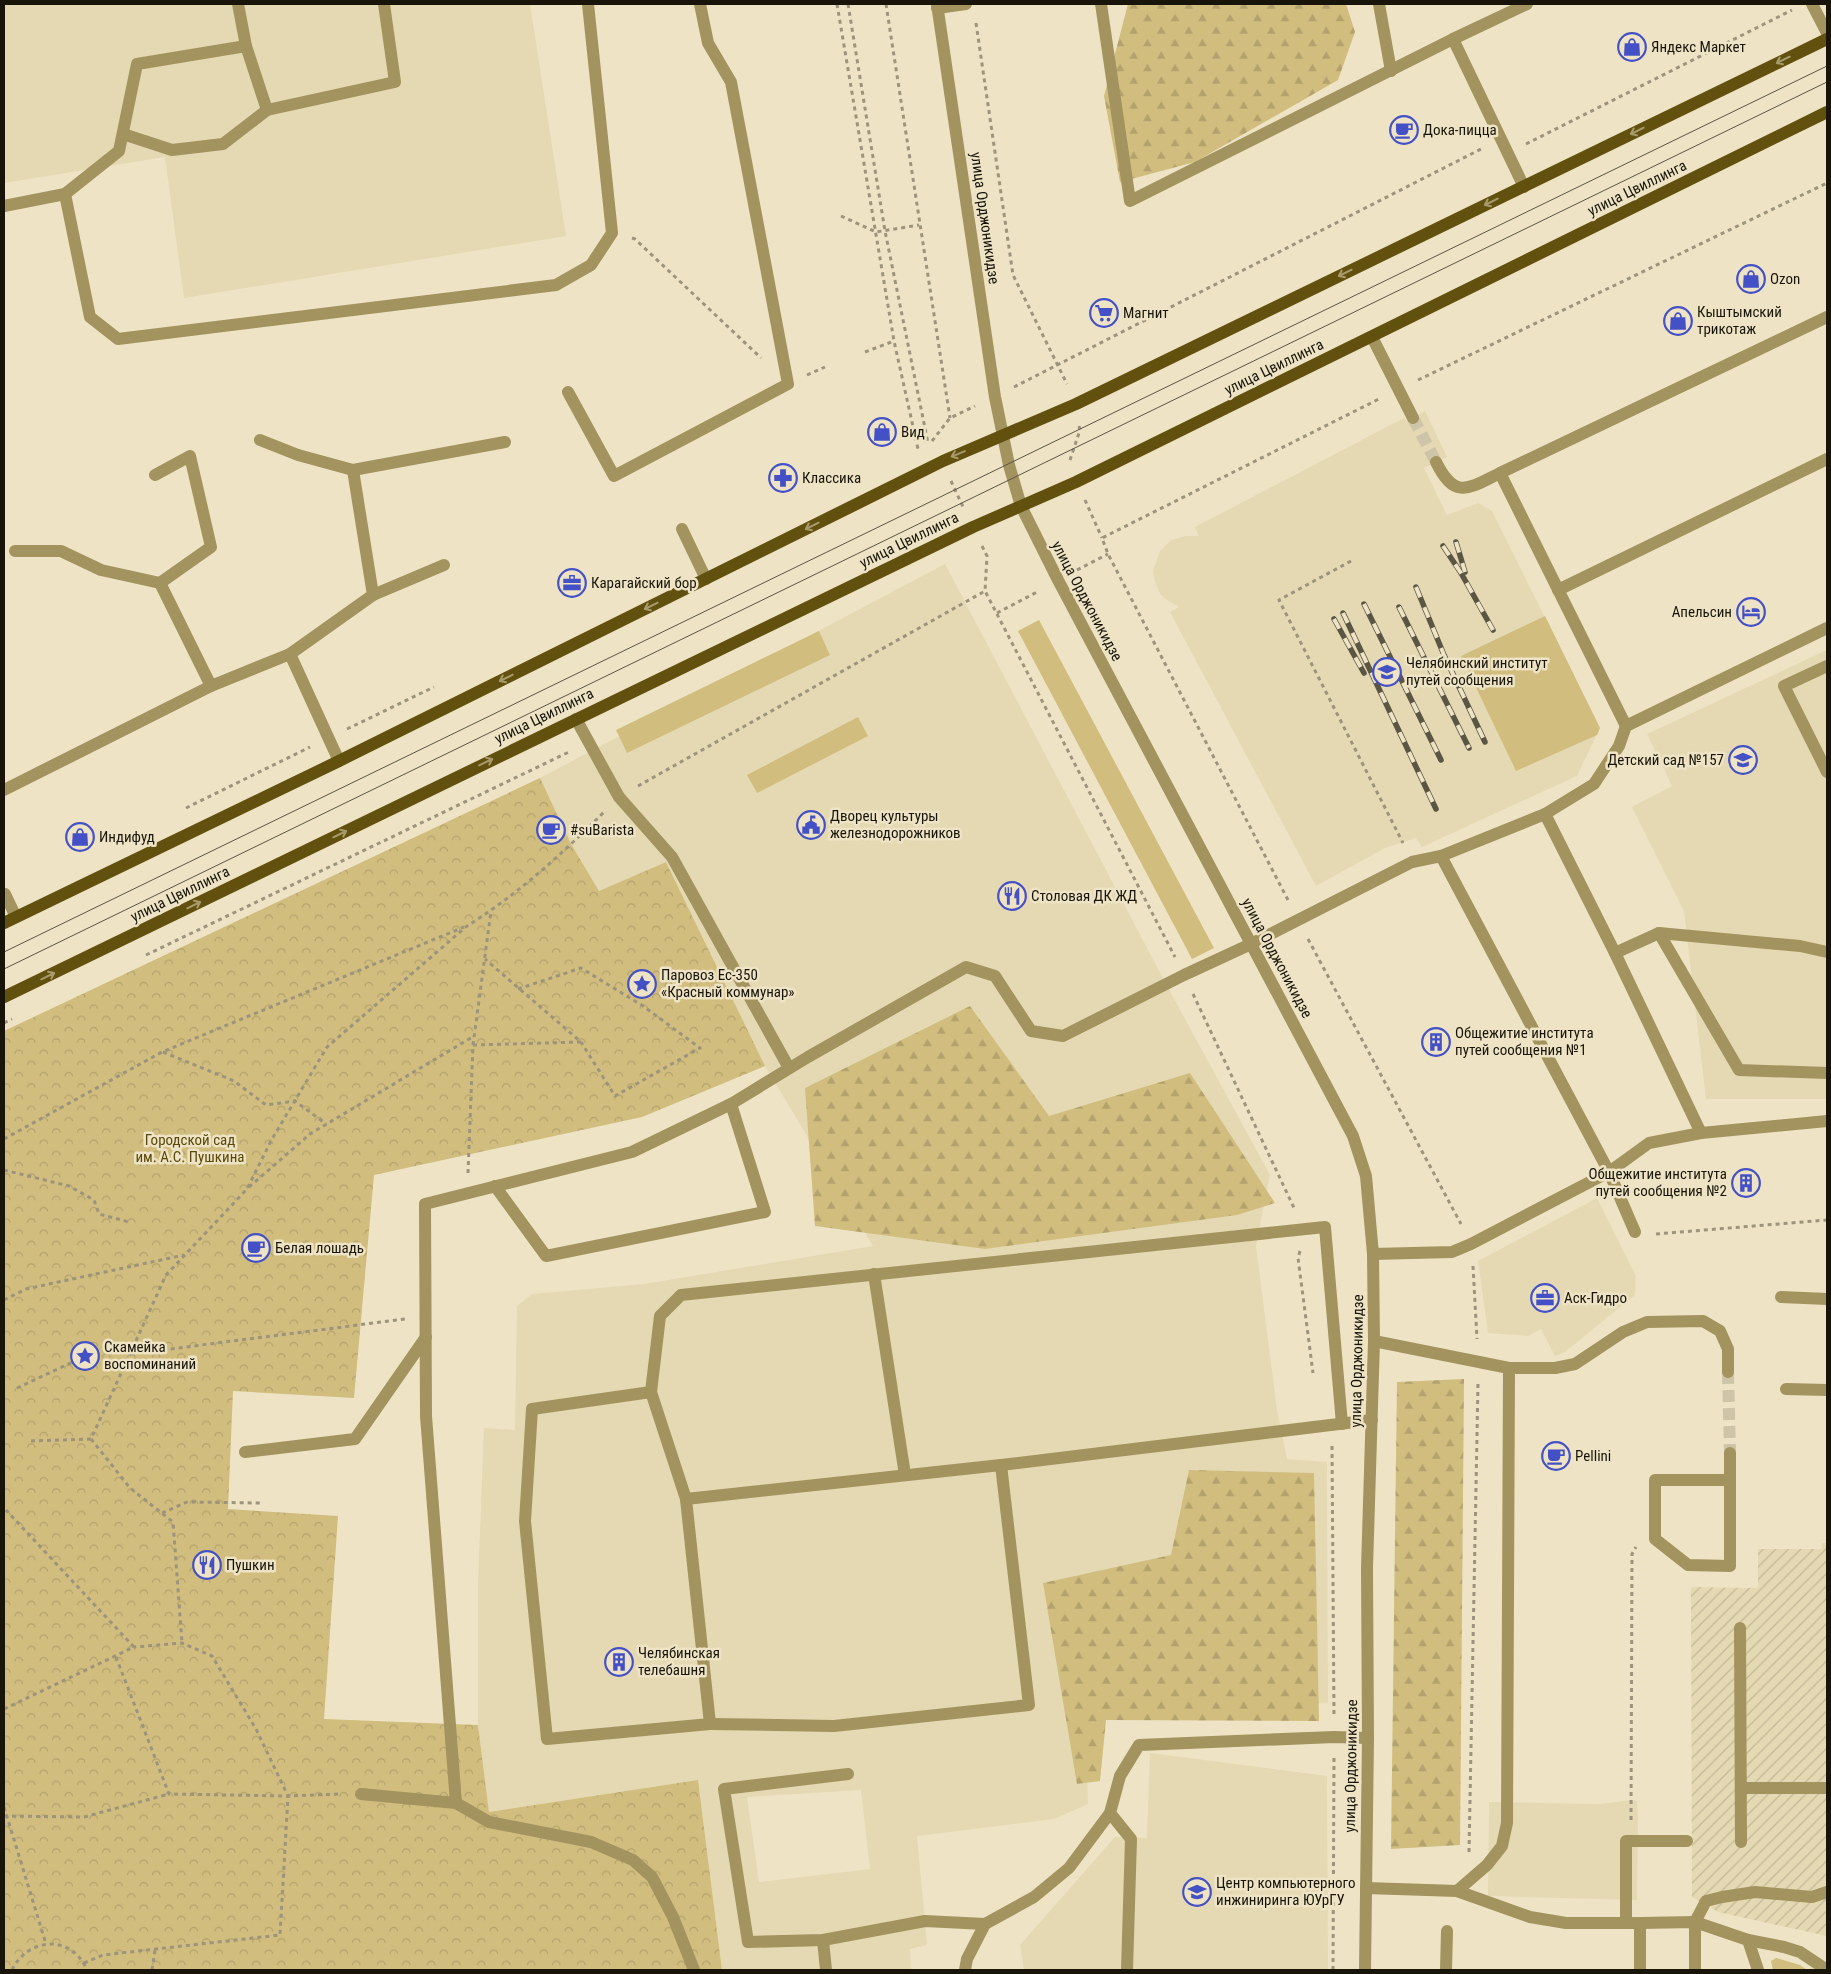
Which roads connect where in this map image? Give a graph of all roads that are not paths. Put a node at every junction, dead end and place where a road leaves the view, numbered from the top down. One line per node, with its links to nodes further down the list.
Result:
1 (238, 4): 14 (street)
2 (384, 4): 16 (street)
3 (588, 4): 20 (street)
4 (700, 4): 24 (street)
5 (966, 4): 10 (street)
6 (1101, 4): 15 (street)
7 (1379, 4): 15 (street)
8 (1528, 4): 12 (street)
9 (1812, 4): 11 (street)
10 (937, 6): 26 (street, улица Орджоникидзе)
11 (1827, 33)
12 (1453, 39): 15 (street); 19 (street)
13 (1827, 39): 19 (main road, one-way to 19)
14 (246, 46): 16 (street); 18 (street)
15 (1391, 71)
16 (267, 110): 18 (street)
17 (1827, 112): 23 (main road, улица Цвиллинга)
18 (123, 134): 20 (street)
19 (1524, 186): 26 (main road, one-way to 26)
20 (65, 194): 21 (street)
21 (4, 206)
22 (1827, 317): 32 (street)
23 (1372, 337): 25 (street); 34 (main road, улица Цвиллинга)
24 (568, 392)
25 (1413, 418)
26 (1004, 436): 34 (street, улица Орджоникидзе); 38 (main road, one-way to 38)
27 (260, 440): 31 (street)
28 (505, 442): 31 (street)
29 (1827, 459): 40 (street)
30 (1436, 462): 32 (street)
31 (353, 470): 41 (street)
32 (1500, 473): 40 (street)
33 (155, 475): 39 (street)
34 (1021, 506): 46 (main road, улица Цвиллинга); 57 (street, улица Орджоникидзе)
35 (682, 529): 38 (street)
36 (15, 551): 39 (street)
37 (444, 565): 41 (street)
38 (706, 579): 48 (main road, one-way to 48)
39 (160, 583): 45 (street)
40 (1558, 590): 47 (street)
41 (373, 595): 43 (street)
42 (1827, 628): 47 (street)
43 (290, 654): 45 (street); 48 (street)
44 (1827, 666): 49 (street)
45 (211, 686): 50 (street)
46 (576, 719): 60 (main road, улица Цвиллинга, one-way to 46); 61 (street)
47 (1626, 726): 51 (street)
48 (339, 761): 54 (main road)
49 (1827, 772)
50 (4, 790)
51 (1545, 814): 52 (street); 58 (street)
52 (1441, 856): 57 (street); 66 (street)
53 (5, 894): 54 (street)
54 (16, 917): 55 (main road)
55 (4, 923)
56 (1659, 933): 58 (street); 59 (street); 62 (street)
57 (1251, 944): 61 (street); 69 (street, улица Орджоникидзе)
58 (1615, 952): 65 (street)
59 (1827, 952)
60 (4, 998)
61 (789, 1068): 63 (street)
62 (1827, 1073)
63 (731, 1104): 67 (street); 67 (street)
64 (1827, 1121): 65 (street)
65 (1701, 1133): 66 (street)
66 (1609, 1172): 68 (street); 69 (street)
67 (494, 1186): 73 (street)
68 (1635, 1232)
69 (1373, 1254): 74 (street, улица Орджоникидзе)
70 (874, 1274): 79 (street); 81 (street); 85 (street)
71 (1781, 1297): 72 (street)
72 (1827, 1299)
73 (426, 1337): 82 (street); 95 (street)
74 (1374, 1341): 75 (street); 80 (street, улица Орджоникидзе)
75 (1509, 1368): 76 (street); 100 (street)
76 (1728, 1372)
77 (1786, 1389): 78 (street)
78 (1827, 1390)
79 (651, 1392): 87 (street); 89 (street)
80 (1372, 1420): 81 (street); 90 (street, улица Орджоникидзе)
81 (1337, 1425): 84 (street)
82 (245, 1452)
83 (1730, 1453): 86 (street)
84 (1001, 1465): 85 (street); 89 (street)
85 (906, 1475): 87 (street)
86 (1730, 1480): 86 (street)
87 (686, 1499): 89 (street)
88 (1740, 1628): 92 (street)
89 (710, 1724)
90 (1368, 1738): 96 (street); 99 (street, улица Орджоникидзе)
91 (848, 1774): 107 (street)
92 (1741, 1788): 93 (street); 98 (street)
93 (1827, 1788)
94 (360, 1794): 95 (street)
95 (456, 1803): 109 (street)
96 (1110, 1813): 105 (street); 112 (street)
97 (1687, 1841): 103 (street)
98 (1741, 1842)
99 (1366, 1888): 100 (street); 113 (street, улица Орджоникидзе)
100 (1458, 1891): 103 (street)
101 (1827, 1892): 102 (street)
102 (1695, 1922): 104 (street); 108 (street); 116 (street)
103 (1626, 1923): 104 (street)
104 (1640, 1923): 115 (street)
105 (985, 1924): 107 (street); 111 (street)
106 (1447, 1932): 114 (street)
107 (823, 1940): 110 (street)
108 (1748, 1940): 117 (street); 118 (street)
109 (694, 1970)
110 (826, 1970)
111 (965, 1970)
112 (1127, 1970)
113 (1365, 1970)
114 (1446, 1970)
115 (1640, 1970)
116 (1696, 1970)
117 (1758, 1970)
118 (1827, 1970)

